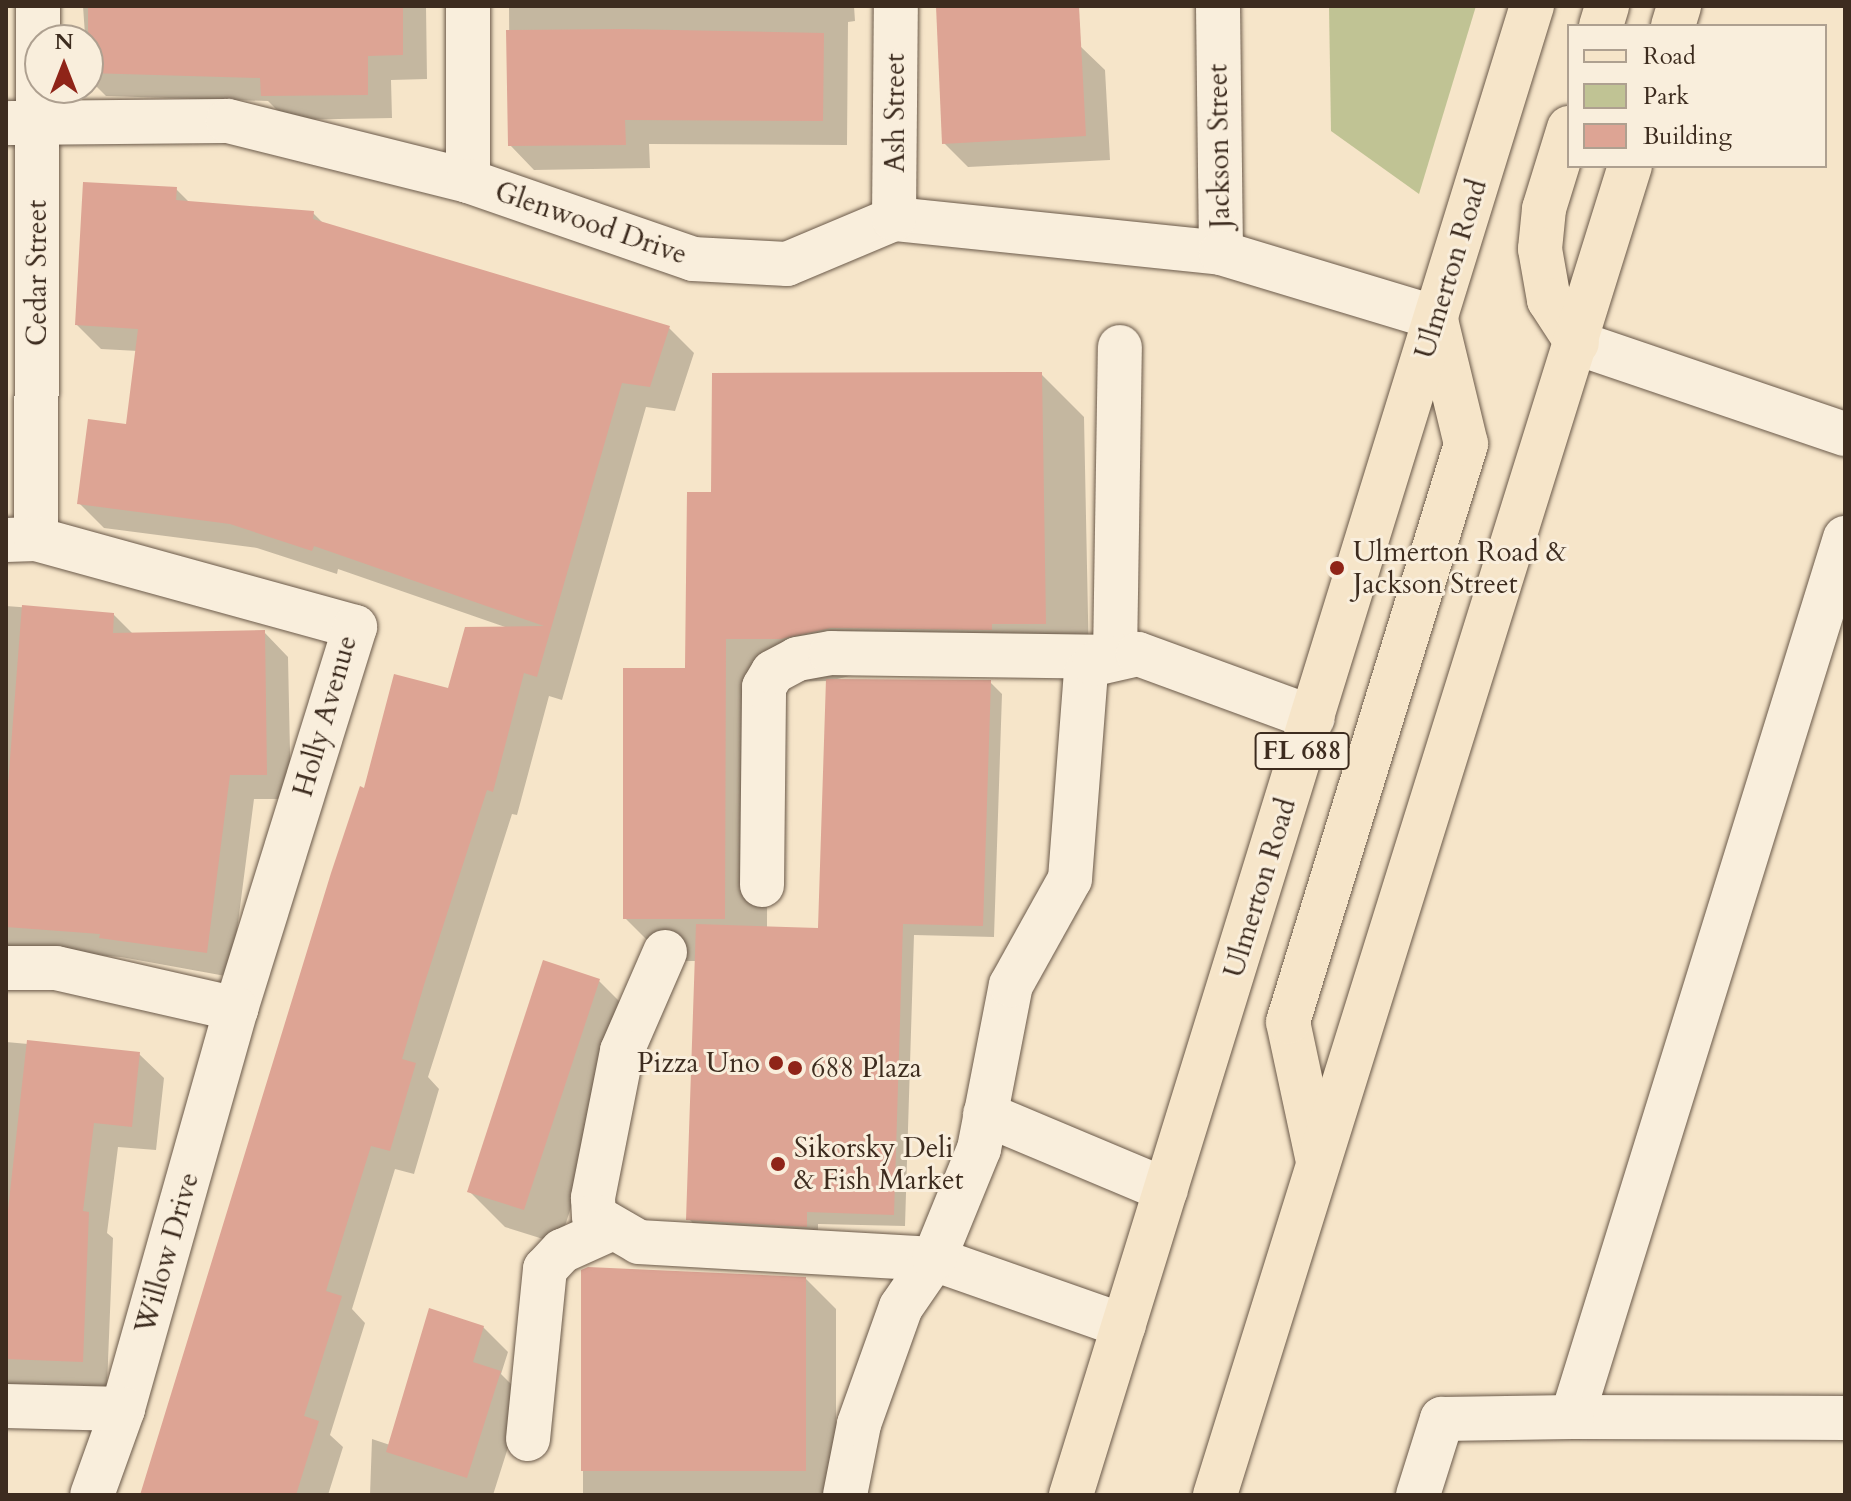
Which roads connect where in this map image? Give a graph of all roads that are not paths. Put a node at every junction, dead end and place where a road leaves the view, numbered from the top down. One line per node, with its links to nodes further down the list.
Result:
1 (38, 6): 6 (street, Cedar Street)
2 (468, 6): 9 (street)
3 (896, 6): 10 (street, Ash Street)
4 (1218, 6): 11 (street, Jackson Street)
5 (1532, 6): 12 (main road, Ulmerton Road / FL 688)
6 (22, 124): 9 (street, Glenwood Drive); 17 (street, Cedar Street)
7 (1567, 134): 13 (main road)
8 (1629, 168): 13 (main road)
9 (468, 181): 10 (street, Glenwood Drive)
10 (894, 219): 11 (street, Glenwood Drive)
11 (1221, 253): 12 (street, Jackson Street)
12 (1436, 318): 19 (main road, Ulmerton Road / FL 688); 25 (main road)
13 (1577, 343): 15 (street); 25 (main road)
14 (1120, 347): 18 (street)
15 (1845, 434)
16 (1845, 538): 32 (street)
17 (21, 540): 23 (street, Holly Avenue)
18 (1115, 657): 19 (street); 20 (street); 24 (street)
19 (1313, 718): 26 (main road, Ulmerton Road / FL 688)
20 (762, 885)
21 (665, 952): 27 (street)
22 (6, 968): 23 (street)
23 (236, 1009): 31 (street, Willow Drive)
24 (985, 1114): 26 (street); 28 (street)
25 (1317, 1160): 38 (main road)
26 (1166, 1190): 29 (main road, Ulmerton Road / FL 688)
27 (613, 1228): 28 (street); 34 (street)
28 (934, 1259): 29 (street); 36 (street)
29 (1124, 1326): 37 (main road, Ulmerton Road / FL 688)
30 (6, 1406): 31 (street)
31 (123, 1409): 35 (street, Willow Drive)
32 (1572, 1417): 33 (street); 39 (street)
33 (1845, 1418)
34 (528, 1439)
35 (92, 1495)
36 (845, 1495)
37 (1071, 1495)
38 (1215, 1495)
39 (1418, 1495)

